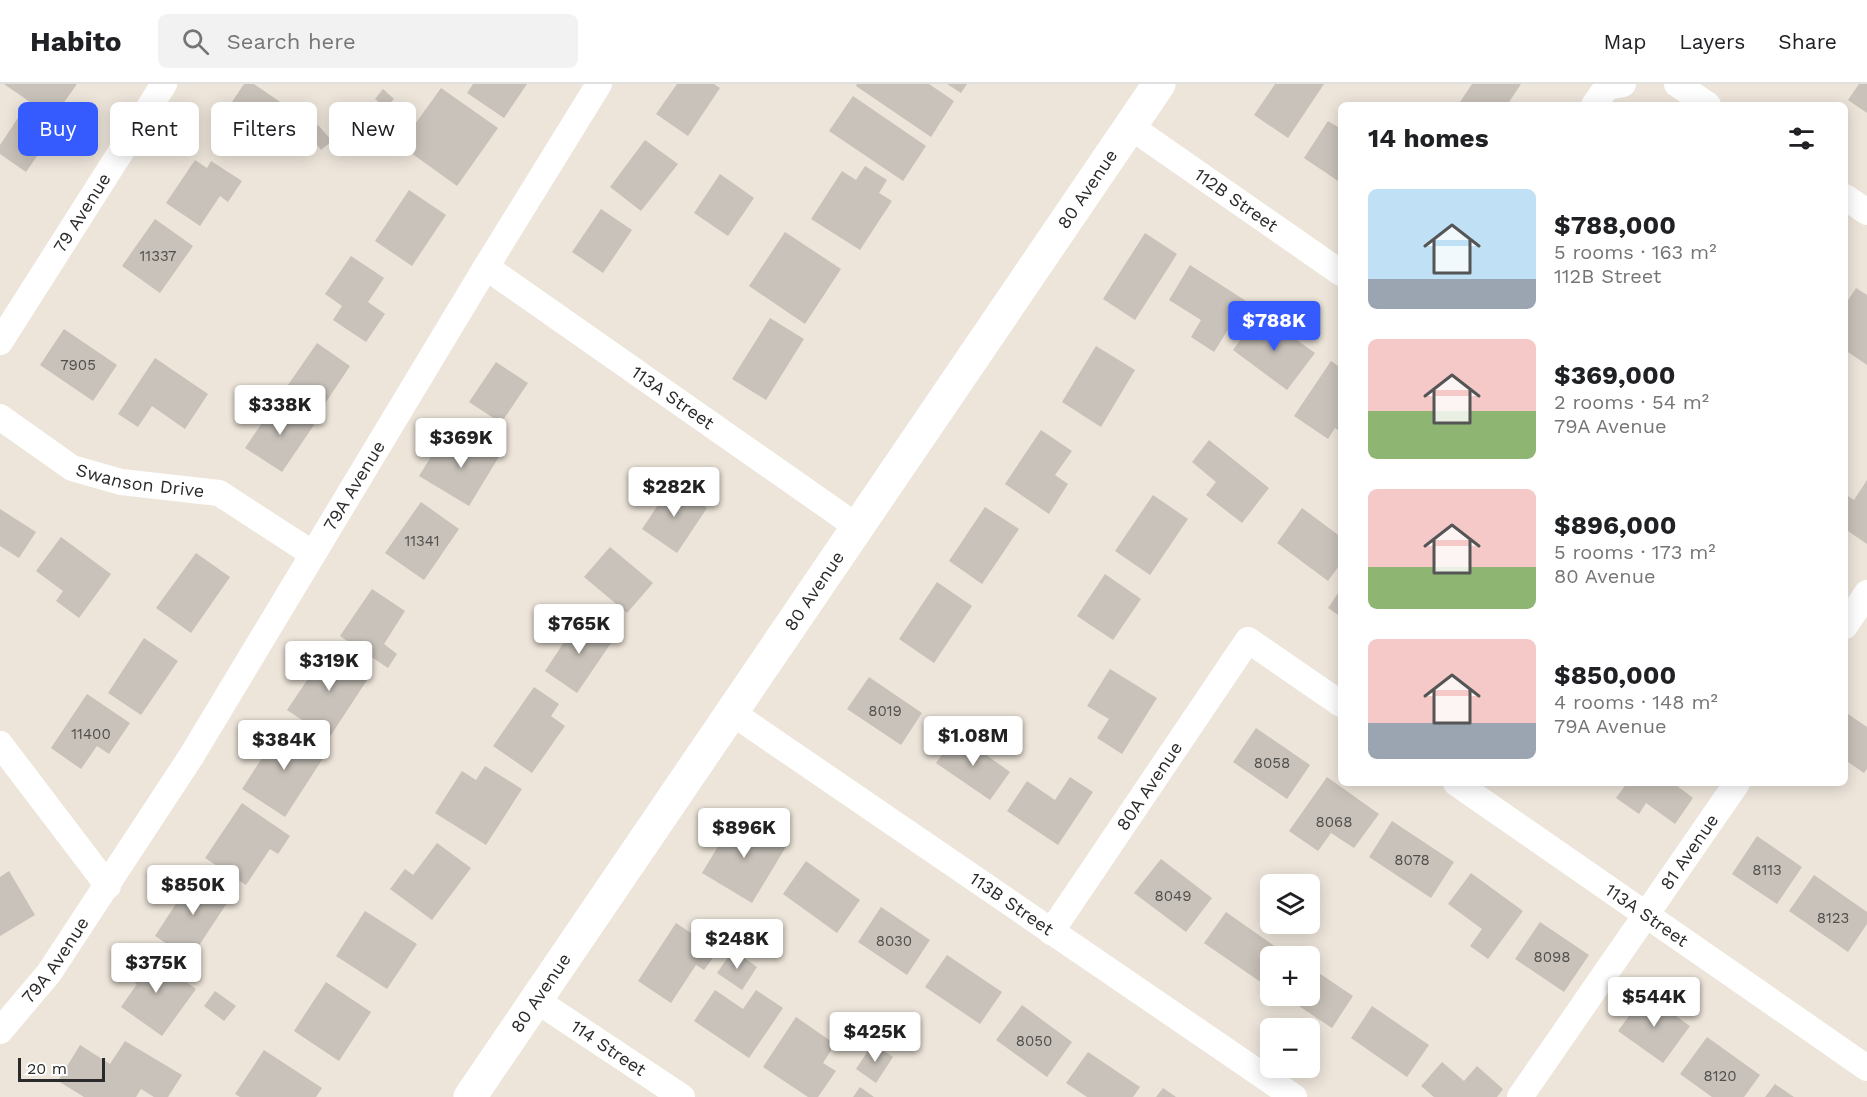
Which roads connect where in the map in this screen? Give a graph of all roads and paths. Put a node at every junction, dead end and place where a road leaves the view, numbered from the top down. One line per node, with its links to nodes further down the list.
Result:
1 (164, 84): 13 (street, 79 Avenue)
2 (599, 84): 11 (street, 79A Avenue)
3 (1159, 84): 8 (street, 80 Avenue)
4 (1623, 84): 6 (street)
5 (1677, 84): 7 (street)
6 (1596, 102)
7 (1704, 102)
8 (1131, 127): 12 (street, 112B Street); 15 (street, 80 Avenue)
9 (1848, 199): 10 (street)
10 (1867, 212)
11 (486, 267): 15 (street, 113A Street); 16 (street, 79A Avenue)
12 (1338, 271)
13 (0, 342)
14 (0, 417): 16 (street, Swanson Drive)
15 (859, 528): 20 (street, 80 Avenue)
16 (313, 554): 24 (street, 79A Avenue)
17 (1867, 593): 18 (street)
18 (1851, 626)
19 (1338, 702): 26 (street, 80A Avenue)
20 (731, 712): 26 (street, 113B Street); 27 (street, 80 Avenue)
21 (0, 744): 24 (street)
22 (1460, 786): 25 (street, 113A Street)
23 (1735, 786): 25 (street, 81 Avenue)
24 (108, 886): 28 (street, 79A Avenue)
25 (1647, 914): 29 (street, 113A Street); 33 (street, 81 Avenue)
26 (1051, 932): 32 (street, 113B Street)
27 (536, 1000): 30 (street, 80 Avenue); 31 (street, 114 Street)
28 (0, 1031)
29 (1867, 1068)
30 (470, 1097)
31 (682, 1097)
32 (1294, 1097)
33 (1520, 1097)

